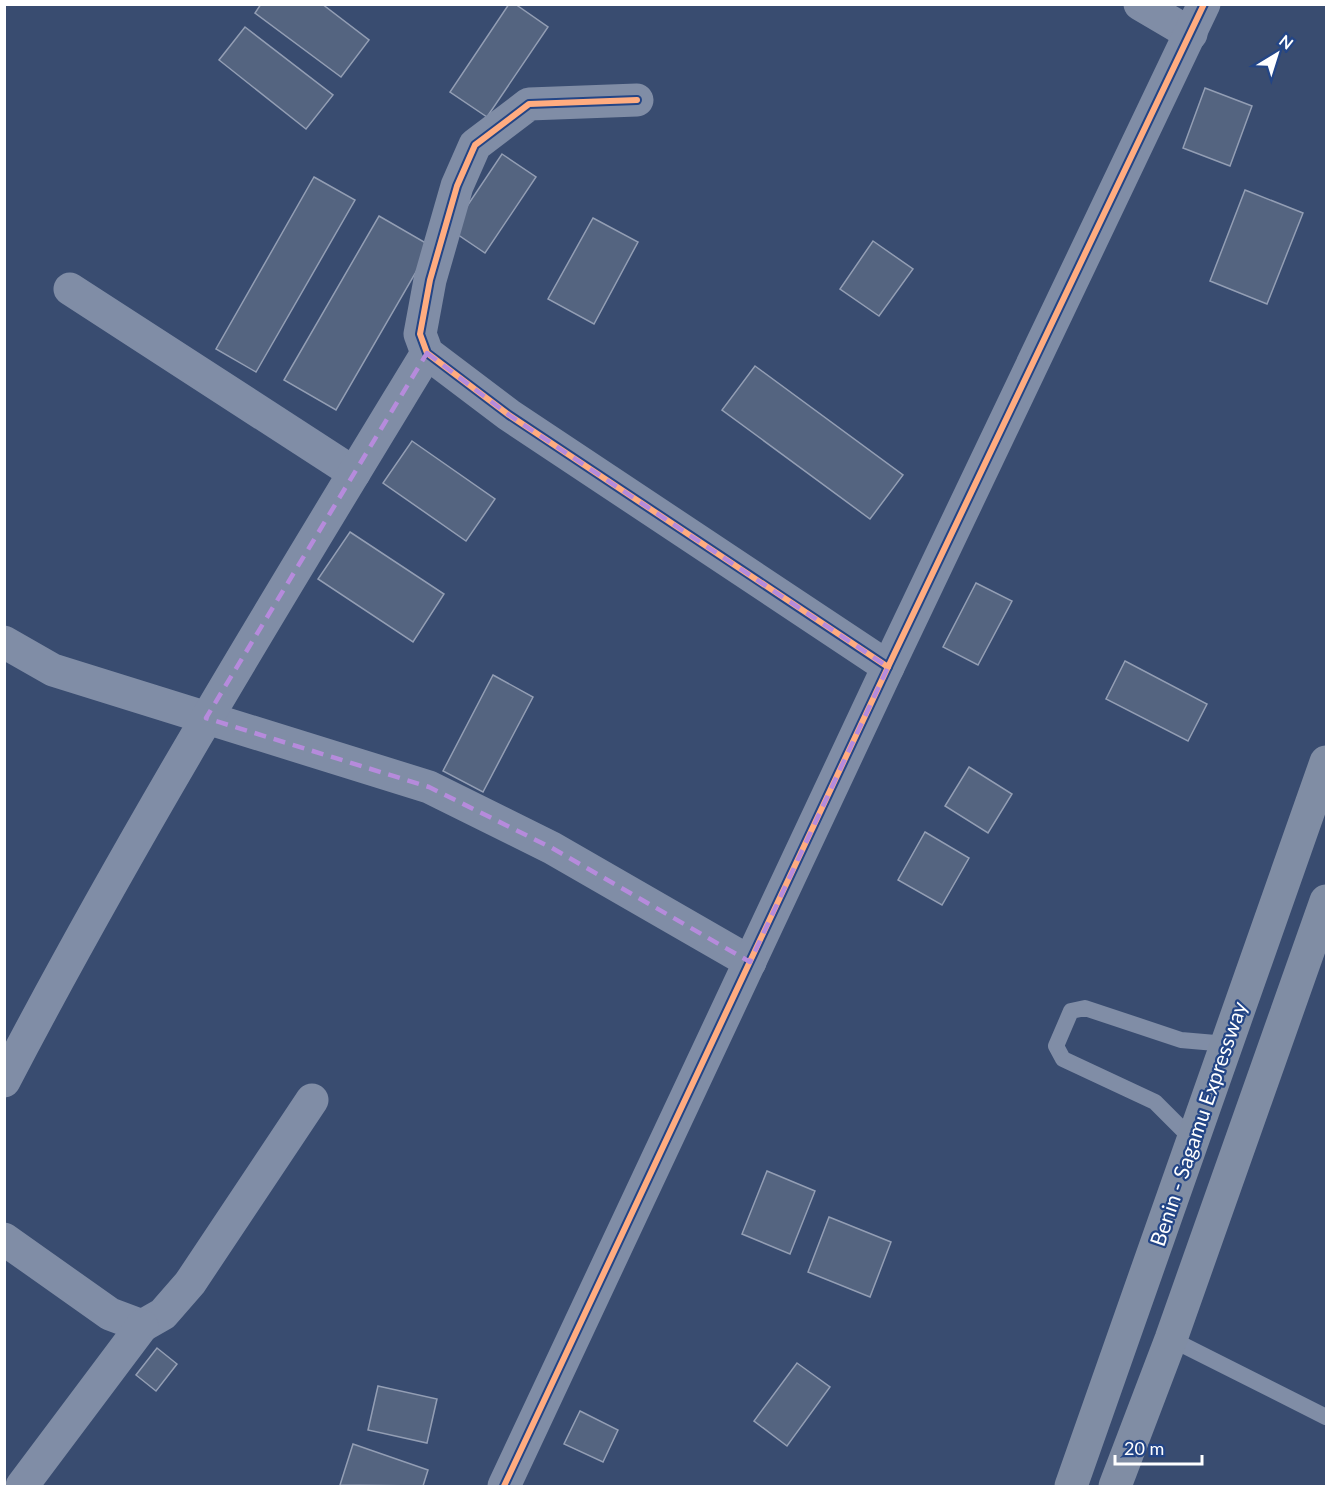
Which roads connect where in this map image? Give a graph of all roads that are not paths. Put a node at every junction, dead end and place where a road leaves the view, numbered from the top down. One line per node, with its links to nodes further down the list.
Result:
1 (1140, 4): 3 (street)
2 (1204, 4): 3 (street)
3 (1191, 34): 9 (street)
4 (637, 100): 6 (street)
5 (70, 289): 7 (street)
6 (427, 353): 7 (street); 9 (street)
7 (354, 473): 10 (street)
8 (4, 642): 10 (street)
9 (888, 667): 13 (street)
10 (206, 718): 13 (street); 15 (street)
11 (1326, 762): 14 (highway, Benin - Sagamu Expressway)
12 (1326, 902): 20 (highway)
13 (750, 962): 23 (street)
14 (1227, 1044): 17 (highway, Benin - Sagamu Expressway); 17 (lane)
15 (4, 1081)
16 (312, 1100): 19 (street)
17 (1193, 1140): 24 (highway, Benin - Sagamu Expressway)
18 (4, 1239): 19 (street)
19 (142, 1326): 22 (street)
20 (1171, 1339): 21 (lane); 25 (highway)
21 (1326, 1417)
22 (22, 1486)
23 (504, 1486)
24 (1071, 1486)
25 (1115, 1486)

